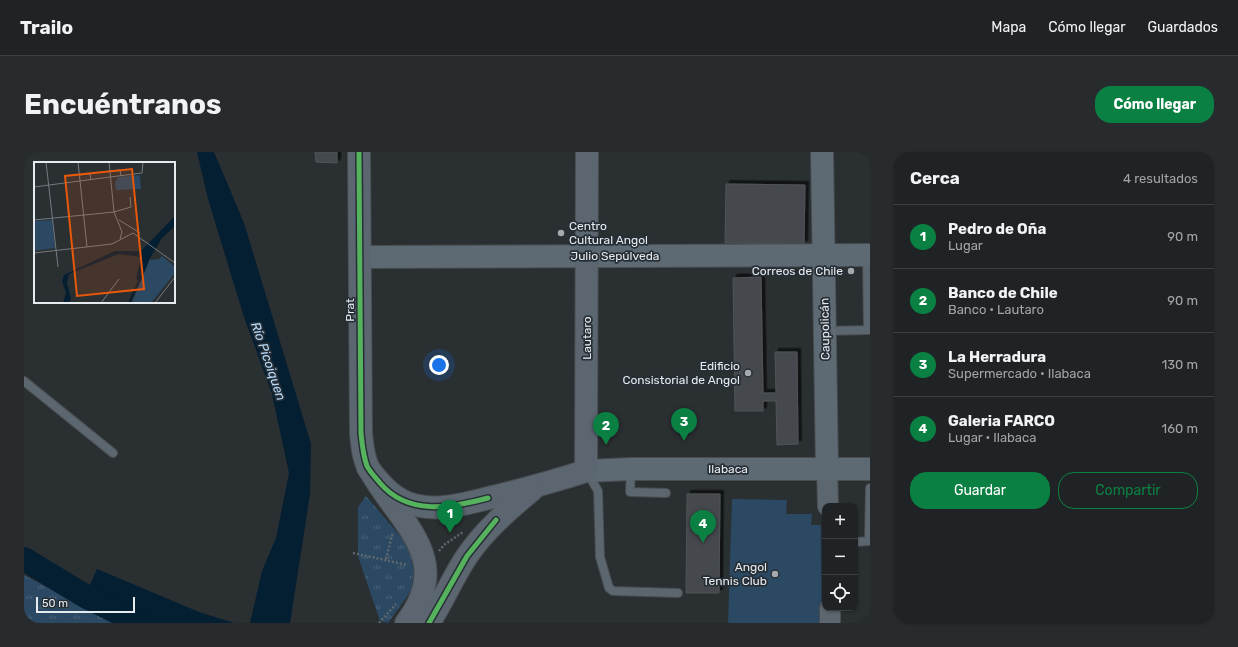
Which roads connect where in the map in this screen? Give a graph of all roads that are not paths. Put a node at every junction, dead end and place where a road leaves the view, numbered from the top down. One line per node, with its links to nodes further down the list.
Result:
1 (359, 152): 7 (main road, Prat)
2 (587, 152): 5 (main road, Lautaro)
3 (822, 152): 6 (main road, Caupolicán)
4 (868, 255): 6 (main road, Julio Sepúlveda); 8 (lane)
5 (587, 256): 6 (main road, Julio Sepúlveda); 7 (main road, Julio Sepúlveda); 15 (main road, Lautaro)
6 (824, 256): 8 (main road, Caupolicán)
7 (360, 257): 11 (main road, Prat)
8 (825, 331): 12 (main road, Caupolicán)
9 (24, 381): 10 (lane)
10 (112, 452)
11 (368, 468): 16 (main road); 24 (main road, Prat)
12 (828, 468): 13 (main road, Ilabaca); 14 (main road, Ilabaca); 19 (street, Caupolicán)
13 (631, 469): 15 (main road, Ilabaca); 18 (lane)
14 (870, 469)
15 (586, 471): 16 (main road); 22 (lane)
16 (536, 486): 25 (main road)
17 (870, 488): 20 (lane)
18 (666, 492)
19 (828, 503)
20 (869, 541): 21 (lane)
21 (858, 542)
22 (678, 593)
23 (830, 611): 26 (street)
24 (406, 623)
25 (429, 623)
26 (830, 623)

